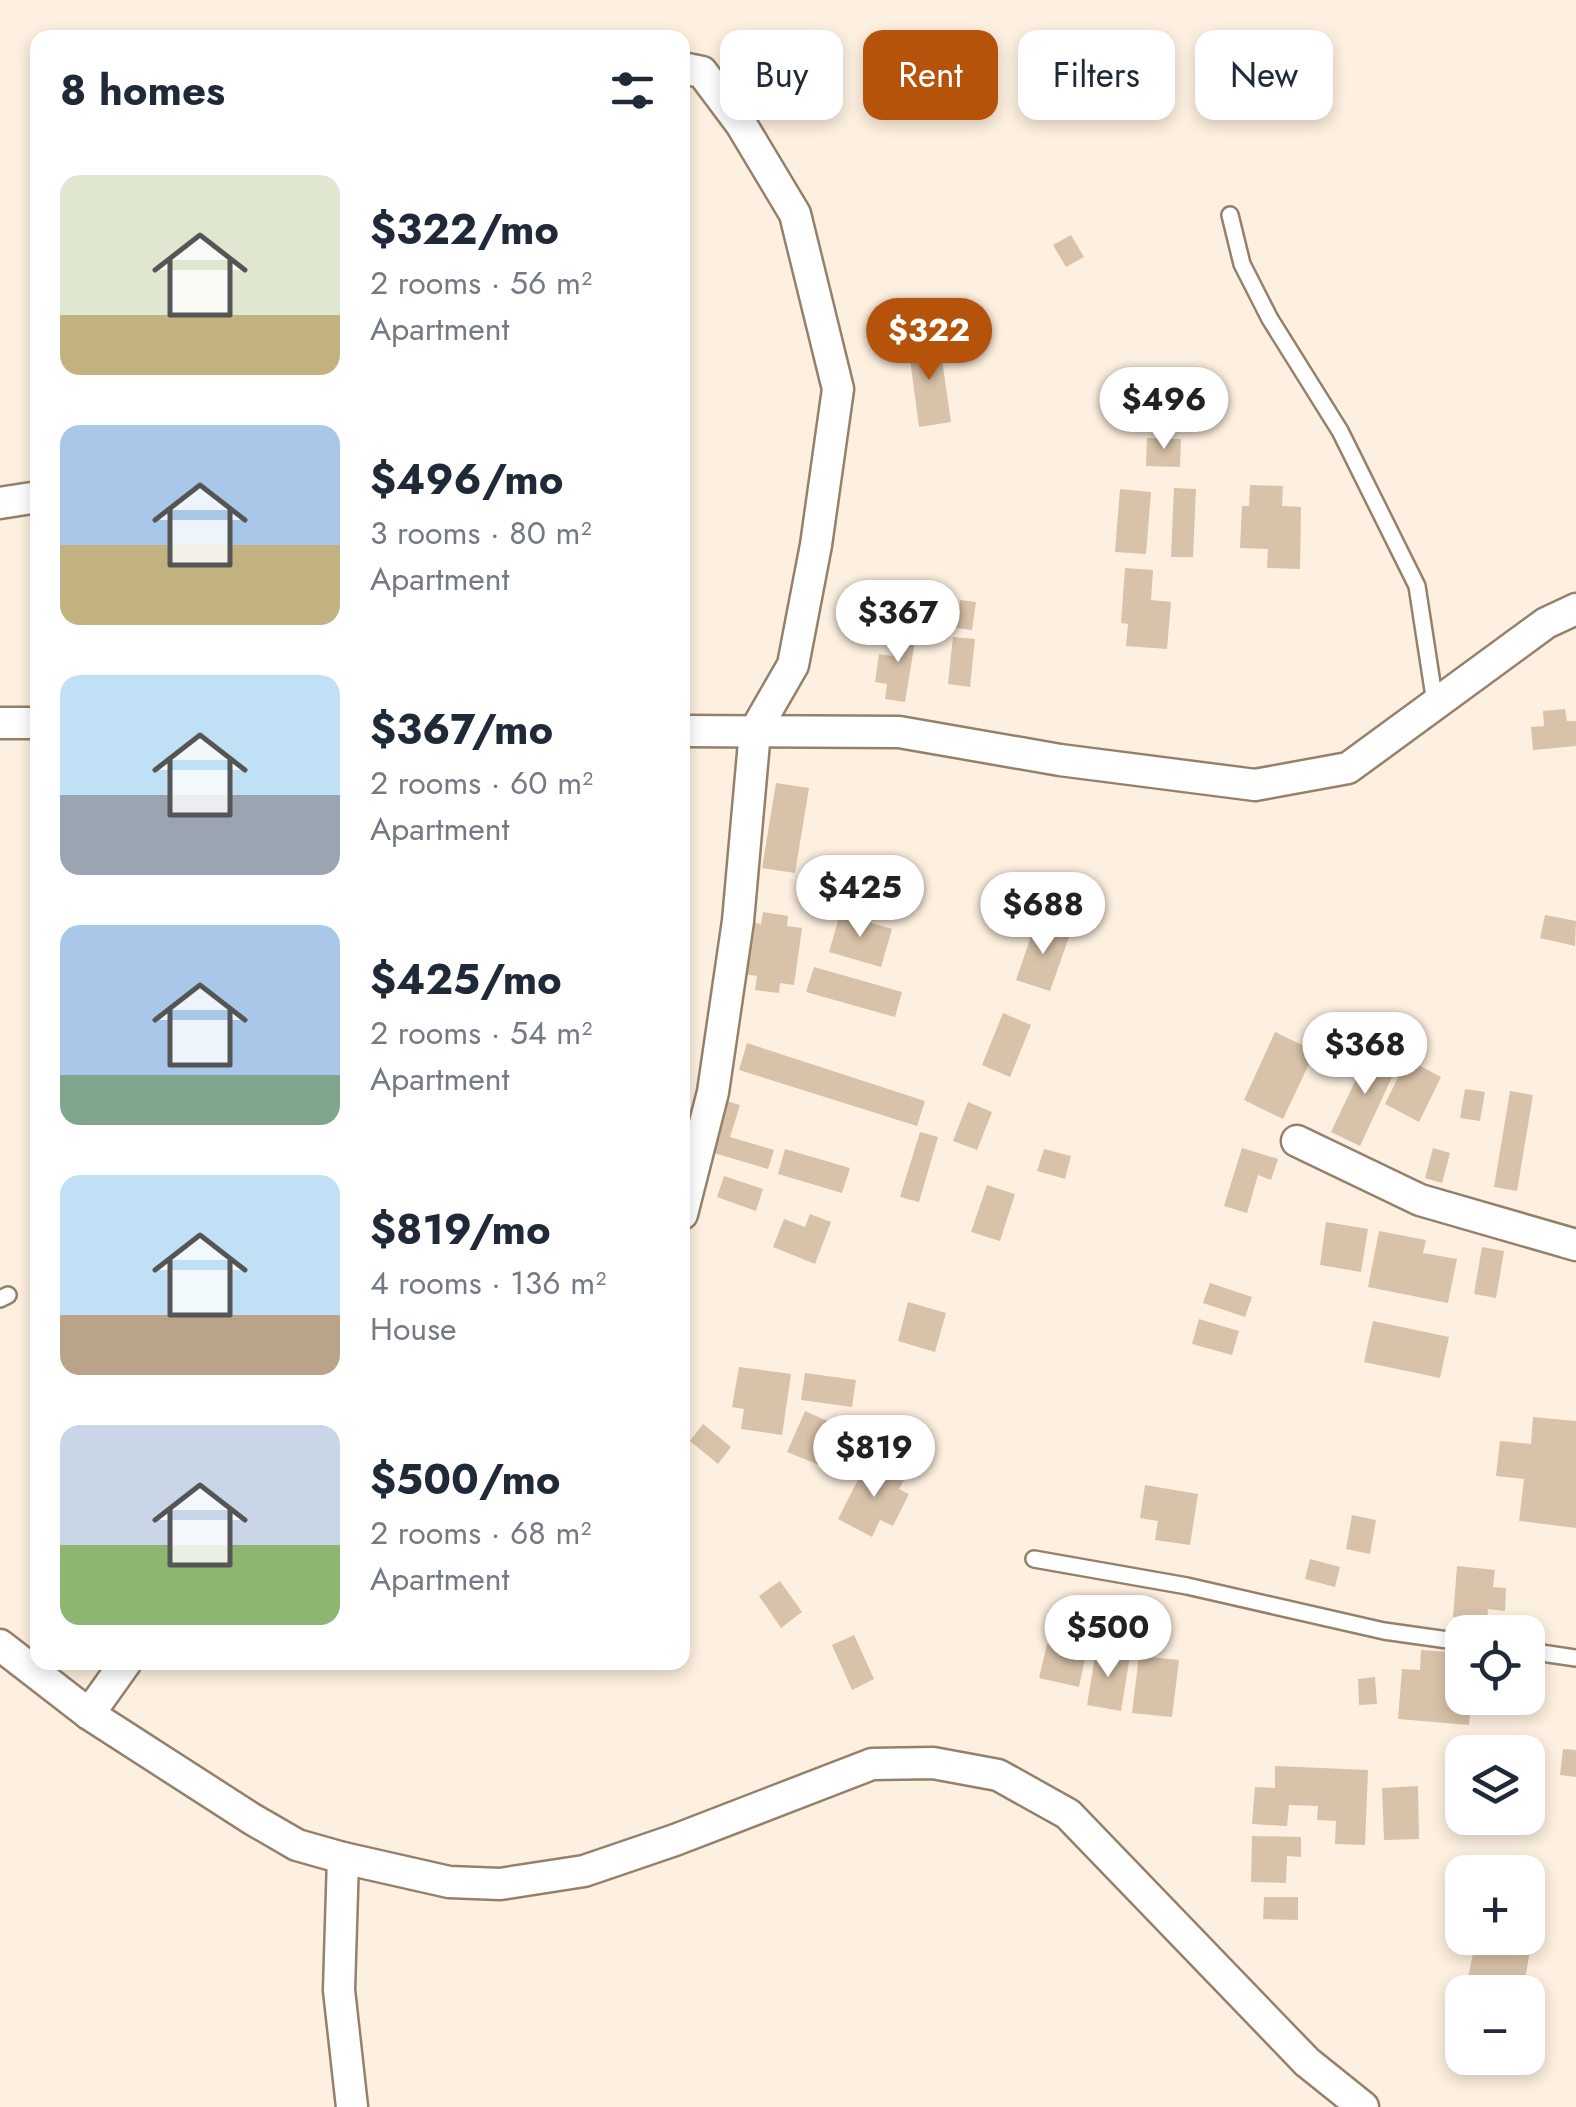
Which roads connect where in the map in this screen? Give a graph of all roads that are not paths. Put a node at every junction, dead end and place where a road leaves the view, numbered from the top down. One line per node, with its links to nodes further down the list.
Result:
1 (690, 70): 10 (street)
2 (1230, 216): 6 (lane)
3 (30, 498): 4 (street)
4 (0, 503)
5 (1576, 609): 6 (street)
6 (1435, 703): 10 (street)
7 (0, 723): 8 (street)
8 (30, 723)
9 (690, 731): 10 (street)
10 (755, 731): 12 (street)
11 (1297, 1141): 13 (street)
12 (690, 1183)
13 (1576, 1246)
14 (1034, 1559): 15 (lane)
15 (1445, 1640)
16 (0, 1645): 19 (street)
17 (1545, 1653): 18 (lane)
18 (1576, 1658)
19 (30, 1669)
20 (32, 1670): 22 (street)
21 (120, 1670): 22 (street)
22 (88, 1714): 23 (street)
23 (342, 1858): 24 (street); 25 (street)
24 (352, 2107)
25 (1363, 2107)

